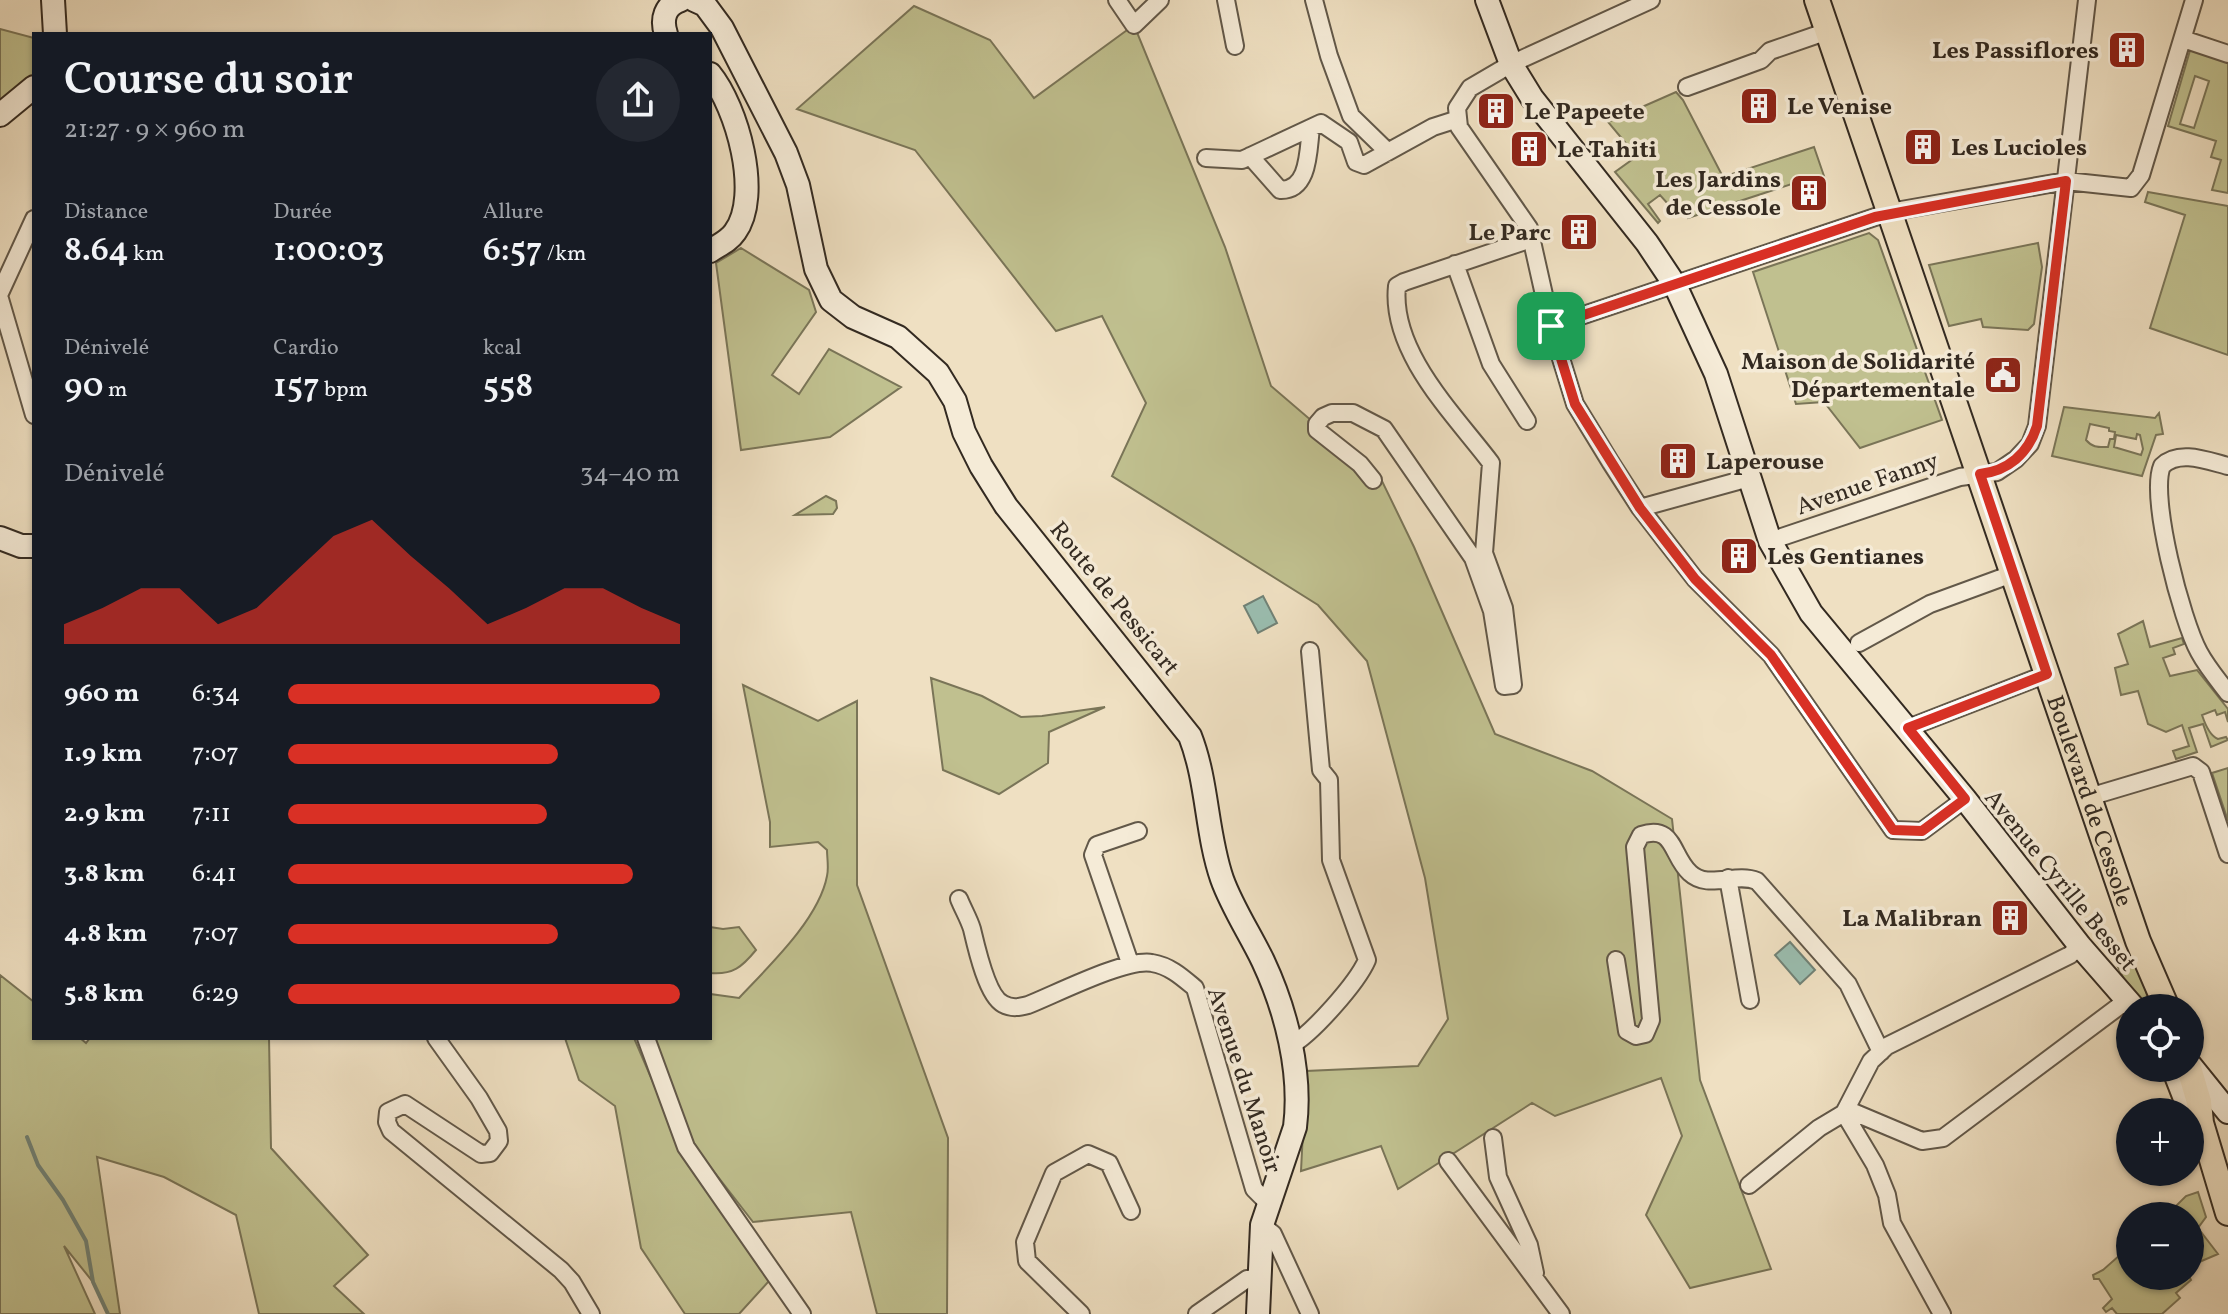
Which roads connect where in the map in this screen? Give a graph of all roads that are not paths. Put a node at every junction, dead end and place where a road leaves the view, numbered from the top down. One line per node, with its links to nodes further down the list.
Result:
1 (53, 0): 14 (street)
2 (694, 0): 71 (street, Route de Pessicart)
3 (1117, 0): 4 (street)
4 (1160, 0)
5 (1226, 0): 17 (street)
6 (1314, 0): 26 (street)
7 (1487, 0): 19 (street)
8 (1651, 0): 19 (street)
9 (1817, 0): 13 (main road, Boulevard de Cessole)
10 (2087, 0): 29 (street, Avenue Fanny)
11 (2194, 0): 16 (street)
12 (671, 2): 15 (street)
13 (1828, 31): 21 (street); 30 (main road, Boulevard de Cessole)
14 (55, 32)
15 (666, 32)
16 (2183, 39): 18 (street); 29 (street)
17 (1235, 46)
18 (2228, 54)
19 (1511, 64): 24 (street); 35 (street)
20 (712, 77): 33 (street)
21 (1687, 87)
22 (32, 89): 23 (street)
23 (0, 115)
24 (1458, 119): 26 (street); 32 (street, Avenue Cyrille Besset)
25 (1311, 128): 26 (street); 27 (street); 27 (street)
26 (1388, 152)
27 (1250, 156): 28 (street)
28 (1206, 158)
29 (2066, 181): 30 (street); 41 (street, Avenue Fanny)
30 (1890, 212): 35 (street); 41 (main road, Boulevard de Cessole)
31 (32, 224): 36 (street)
32 (1531, 239): 34 (street); 37 (street, Avenue Cyrille Besset)
33 (712, 250)
34 (1455, 264): 39 (street); 43 (street)
35 (1675, 285): 37 (street); 42 (street)
36 (0, 296): 38 (street)
37 (1551, 326): 44 (street, Avenue Cyrille Besset)
38 (32, 408)
39 (1527, 421)
40 (2228, 466): 52 (street)
41 (1980, 474): 46 (street, Avenue Fanny); 48 (main road, Boulevard de Cessole)
42 (1749, 478): 44 (street); 46 (street)
43 (1373, 480)
44 (1640, 508): 55 (street, Avenue Cyrille Besset)
45 (0, 538): 47 (street)
46 (1770, 541): 53 (street)
47 (32, 546)
48 (2012, 574): 49 (street); 51 (main road, Boulevard de Cessole)
49 (1859, 643)
50 (1310, 651): 71 (street)
51 (2047, 674): 53 (street); 54 (main road, Boulevard de Cessole)
52 (2228, 693)
53 (1908, 728): 55 (street)
54 (2089, 797): 57 (street); 63 (main road, Boulevard de Cessole)
55 (1965, 799): 60 (street, Avenue Cyrille Besset)
56 (1138, 831): 62 (street)
57 (2228, 854)
58 (1728, 878): 61 (street); 67 (street); 72 (street)
59 (959, 899): 62 (street)
60 (2080, 946): 64 (street, Avenue Cyrille Besset); 72 (street)
61 (1616, 960)
62 (1130, 963): 81 (street, Avenue du Manoir)
63 (2156, 980): 65 (street); 66 (main road, Boulevard de Cessole)
64 (2121, 994)
65 (2152, 994)
66 (2162, 994)
67 (1750, 1000)
68 (2116, 1014): 75 (street)
69 (437, 1040): 87 (street)
70 (647, 1040): 88 (street)
71 (1290, 1046): 81 (street, Route de Pessicart)
72 (1881, 1052): 75 (street)
73 (2203, 1082): 74 (street)
74 (2227, 1109): 76 (street)
75 (1845, 1111): 80 (street); 94 (street)
76 (2204, 1115)
77 (2204, 1130): 83 (main road)
78 (1493, 1138): 86 (street)
79 (1448, 1161): 86 (street)
80 (1749, 1185)
81 (1268, 1203): 84 (street, Route de Pessicart)
82 (1131, 1211): 89 (street)
83 (2228, 1213)
84 (1262, 1225): 85 (street, Route de Pessicart); 92 (street)
85 (1259, 1278): 90 (street); 91 (street, Route de Pessicart)
86 (1537, 1282): 93 (street)
87 (591, 1314)
88 (802, 1314)
89 (1081, 1314)
90 (1197, 1314)
91 (1258, 1314)
92 (1310, 1314)
93 (1561, 1314)
94 (1942, 1314)

